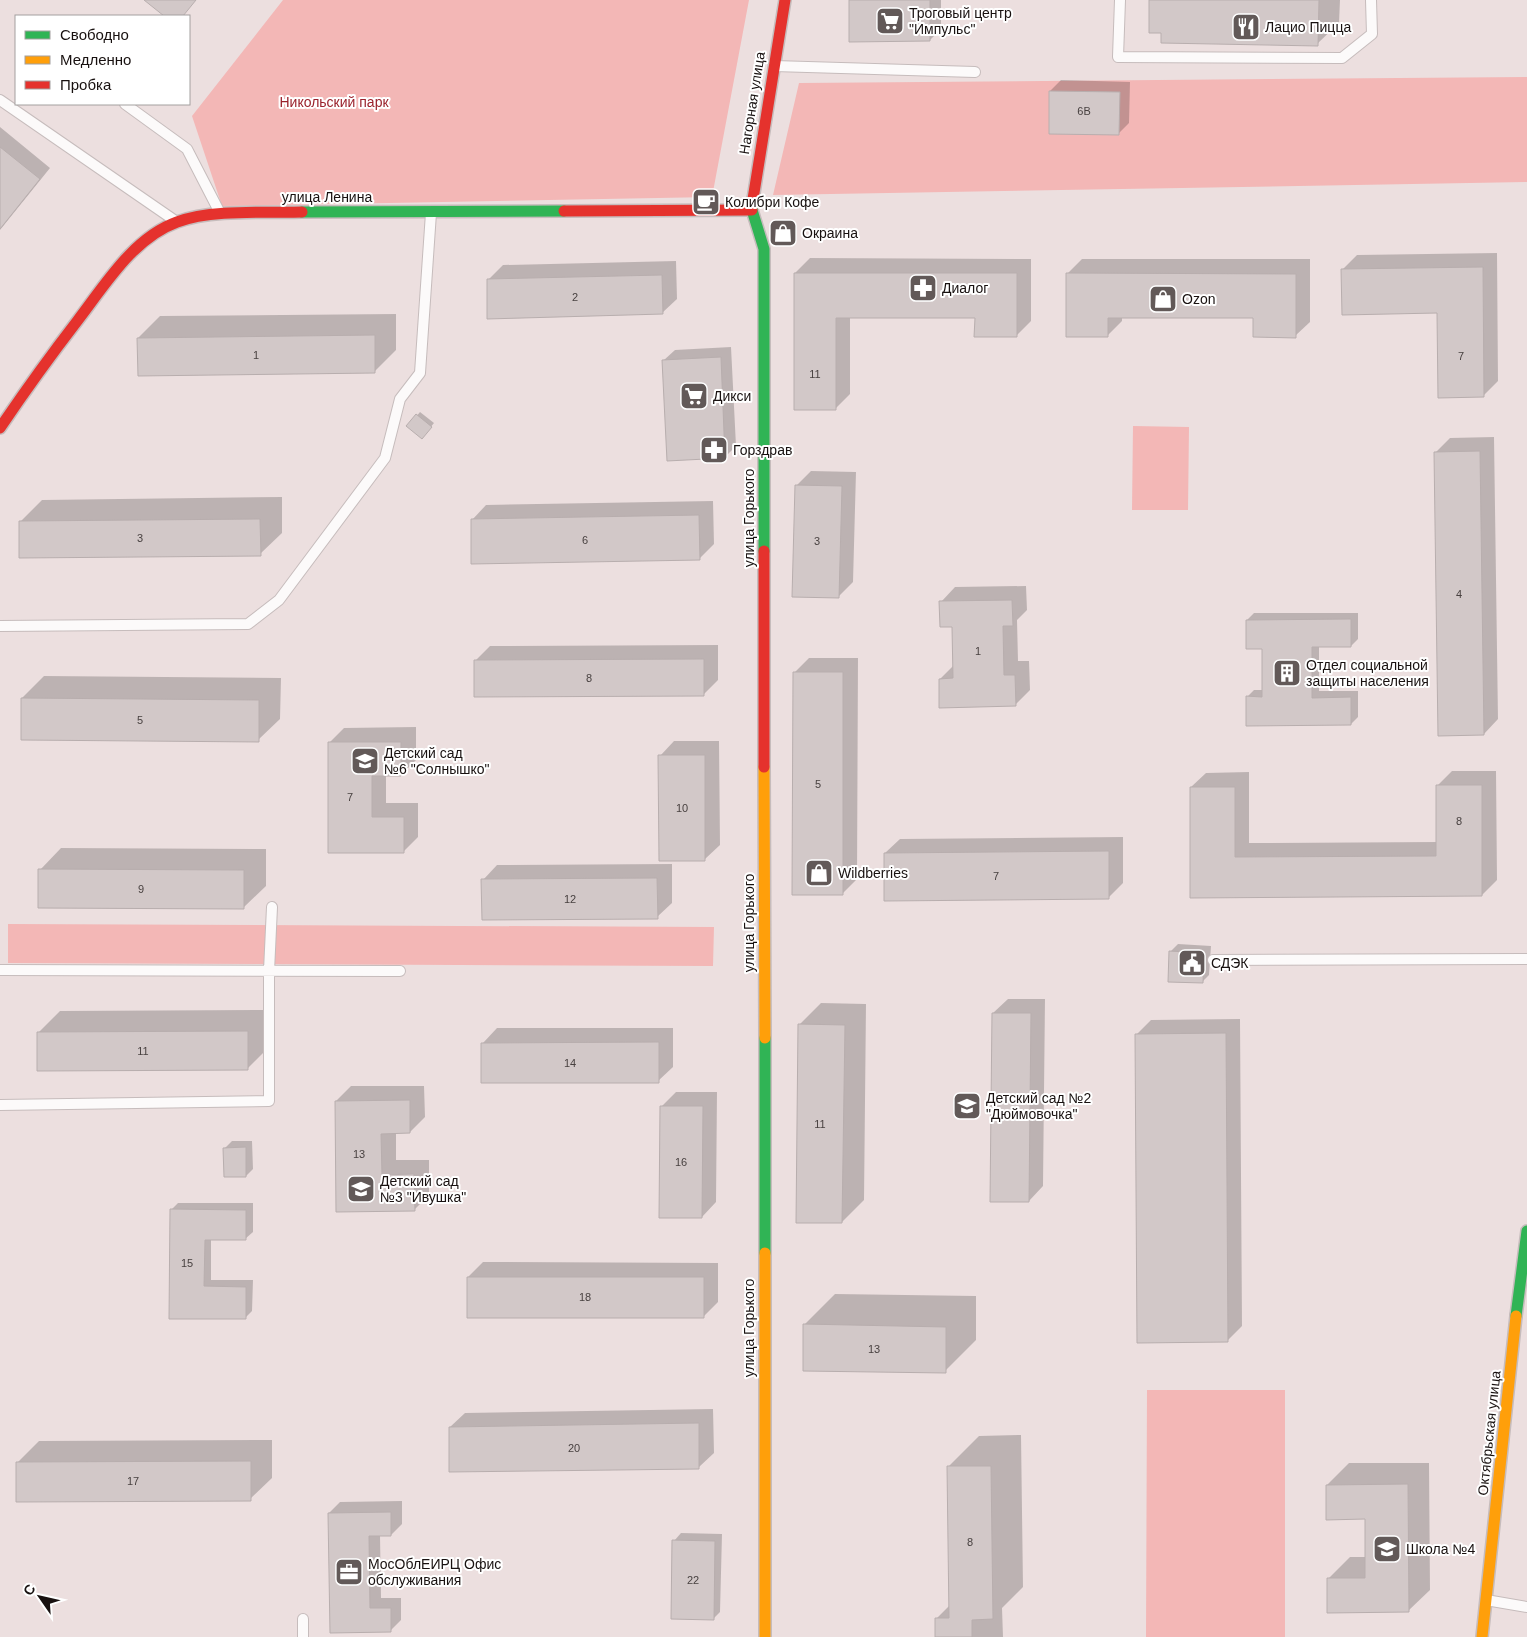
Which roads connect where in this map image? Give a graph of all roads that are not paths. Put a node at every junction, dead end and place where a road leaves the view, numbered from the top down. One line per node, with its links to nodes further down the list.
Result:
1 (785, 0): 4 (street, Нагорная улица)
2 (1120, 0): 3 (lane)
3 (1371, 0)
4 (773, 66): 5 (lane); 8 (street, Нагорная улица)
5 (975, 72)
6 (0, 100): 11 (lane)
7 (126, 105): 10 (lane)
8 (752, 210): 9 (street, улица Ленина); 27 (street, улица Горького)
9 (431, 212): 10 (street, улица Ленина); 13 (lane)
10 (220, 214): 11 (street, улица Ленина)
11 (177, 222): 12 (street, улица Ленина)
12 (0, 428)
13 (0, 626)
14 (272, 908): 18 (lane)
15 (1527, 959): 16 (lane)
16 (1213, 960)
17 (0, 970): 18 (lane)
18 (269, 970): 19 (lane); 20 (lane)
19 (400, 971)
20 (0, 1105)
21 (1527, 1232): 22 (street, Октябрьская улица)
22 (1526, 1248): 23 (street, Октябрьская улица)
23 (1486, 1600): 24 (lane); 28 (street, Октябрьская улица)
24 (1527, 1607)
25 (303, 1619): 26 (lane)
26 (303, 1637)
27 (765, 1637)
28 (1482, 1637)

